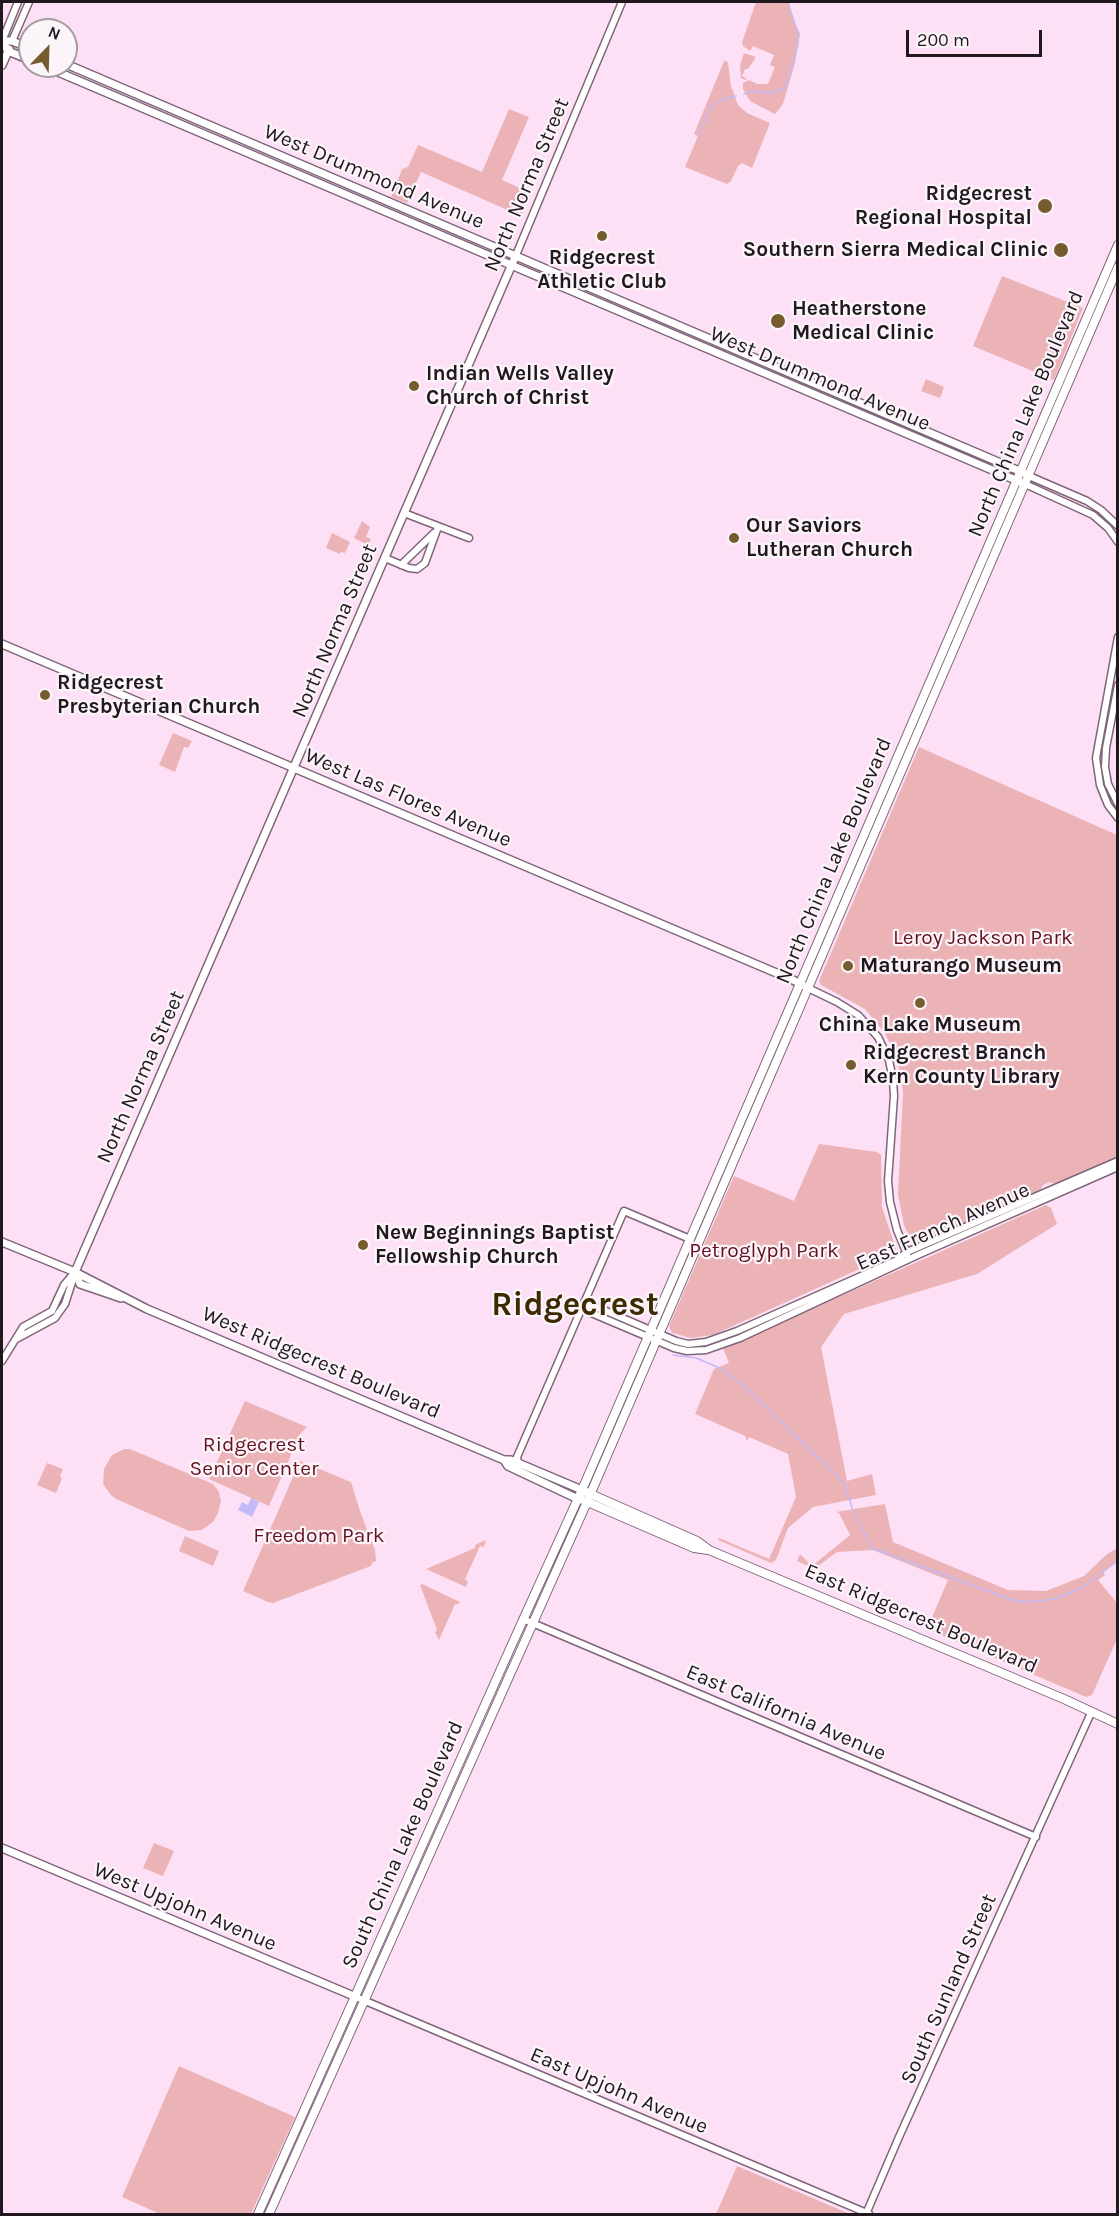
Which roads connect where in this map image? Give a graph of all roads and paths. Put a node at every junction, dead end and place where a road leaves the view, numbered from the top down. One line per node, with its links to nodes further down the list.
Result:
1 (18, 2): 4 (street)
2 (29, 2): 5 (street)
3 (622, 2): 13 (street, North Norma Street)
4 (2, 41): 5 (main road); 7 (main road)
5 (12, 41): 6 (main road); 7 (main road)
6 (18, 43)
7 (8, 51): 8 (main road); 9 (main road)
8 (18, 55)
9 (2, 65)
10 (78, 69): 13 (main road, West Drummond Avenue)
11 (72, 78): 14 (main road, West Drummond Avenue)
12 (1118, 245): 18 (main road, North China Lake Boulevard)
13 (516, 255): 14 (main road, North Norma Street); 16 (main road, West Drummond Avenue)
14 (512, 265): 17 (main road, West Drummond Avenue); 22 (main road, North Norma Street)
15 (1118, 267): 19 (main road, North China Lake Boulevard)
16 (572, 280): 17 (main road); 20 (main road, West Drummond Avenue)
17 (568, 289): 21 (main road, West Drummond Avenue)
18 (1097, 291): 19 (main road); 20 (main road, North China Lake Boulevard)
19 (1092, 329): 20 (main road, North China Lake Boulevard)
20 (1025, 474): 21 (main road, North China Lake Boulevard); 23 (street)
21 (1021, 483): 26 (street); 35 (main road, North China Lake Boulevard); 36 (main road, North China Lake Boulevard)
22 (404, 513): 24 (street); 27 (main road, North Norma Street)
23 (1118, 526)
24 (437, 529): 25 (street); 28 (street); 28 (street)
25 (469, 538)
26 (1118, 542)
27 (385, 558): 28 (street); 32 (main road, North Norma Street)
28 (401, 565)
29 (1118, 637): 34 (street)
30 (2, 644): 32 (main road, West Las Flores Avenue)
31 (1118, 685): 33 (street)
32 (295, 768): 37 (main road, West Las Flores Avenue); 44 (main road, North Norma Street)
33 (1118, 804)
34 (1118, 818)
35 (859, 849): 36 (main road); 37 (main road, North China Lake Boulevard)
36 (851, 888): 37 (main road, North China Lake Boulevard)
37 (805, 986): 40 (main road, North China Lake Boulevard); 42 (street); 45 (main road, North China Lake Boulevard)
38 (1118, 1161): 42 (street, East French Avenue)
39 (1118, 1167): 43 (street, East French Avenue)
40 (690, 1239): 45 (main road); 46 (street); 47 (main road, North China Lake Boulevard)
41 (2, 1242): 44 (main road, West Ridgecrest Boulevard)
42 (907, 1252): 43 (street); 47 (street, East French Avenue)
43 (909, 1260): 47 (street, East French Avenue)
44 (75, 1272): 48 (street); 51 (main road, West Ridgecrest Boulevard)
45 (680, 1284): 47 (main road, North China Lake Boulevard)
46 (583, 1305): 47 (street); 52 (street)
47 (653, 1335): 49 (main road, North China Lake Boulevard); 50 (main road, North China Lake Boulevard)
48 (2, 1361)
49 (633, 1373): 50 (main road); 53 (main road, North China Lake Boulevard)
50 (626, 1410): 54 (main road, North China Lake Boulevard)
51 (504, 1460): 52 (main road, West Ridgecrest Boulevard); 55 (main road, West Ridgecrest Boulevard)
52 (518, 1463): 53 (main road, West Ridgecrest Boulevard)
53 (582, 1490): 54 (main road, East Ridgecrest Boulevard); 55 (main road, South China Lake Boulevard)
54 (590, 1494): 56 (main road, South China Lake Boulevard); 57 (main road, East Ridgecrest Boulevard)
55 (578, 1498): 56 (main road, West Ridgecrest Boulevard); 58 (main road, South China Lake Boulevard)
56 (587, 1502): 57 (main road, East Ridgecrest Boulevard); 59 (main road, South China Lake Boulevard)
57 (709, 1550): 60 (main road, East Ridgecrest Boulevard)
58 (523, 1619): 59 (street, East California Avenue); 64 (main road, South China Lake Boulevard)
59 (532, 1623): 62 (street, East California Avenue); 65 (main road, South China Lake Boulevard)
60 (1091, 1713): 61 (main road, East Ridgecrest Boulevard); 62 (street, South Sunland Street)
61 (1118, 1724)
62 (1036, 1837): 68 (street, South Sunland Street)
63 (2, 1848): 64 (main road, West Upjohn Avenue)
64 (356, 1997): 65 (street, East Upjohn Avenue); 66 (main road, South China Lake Boulevard)
65 (364, 2001): 67 (main road, South China Lake Boulevard); 68 (street, East Upjohn Avenue)
66 (258, 2214)
67 (269, 2214)
68 (867, 2214)

